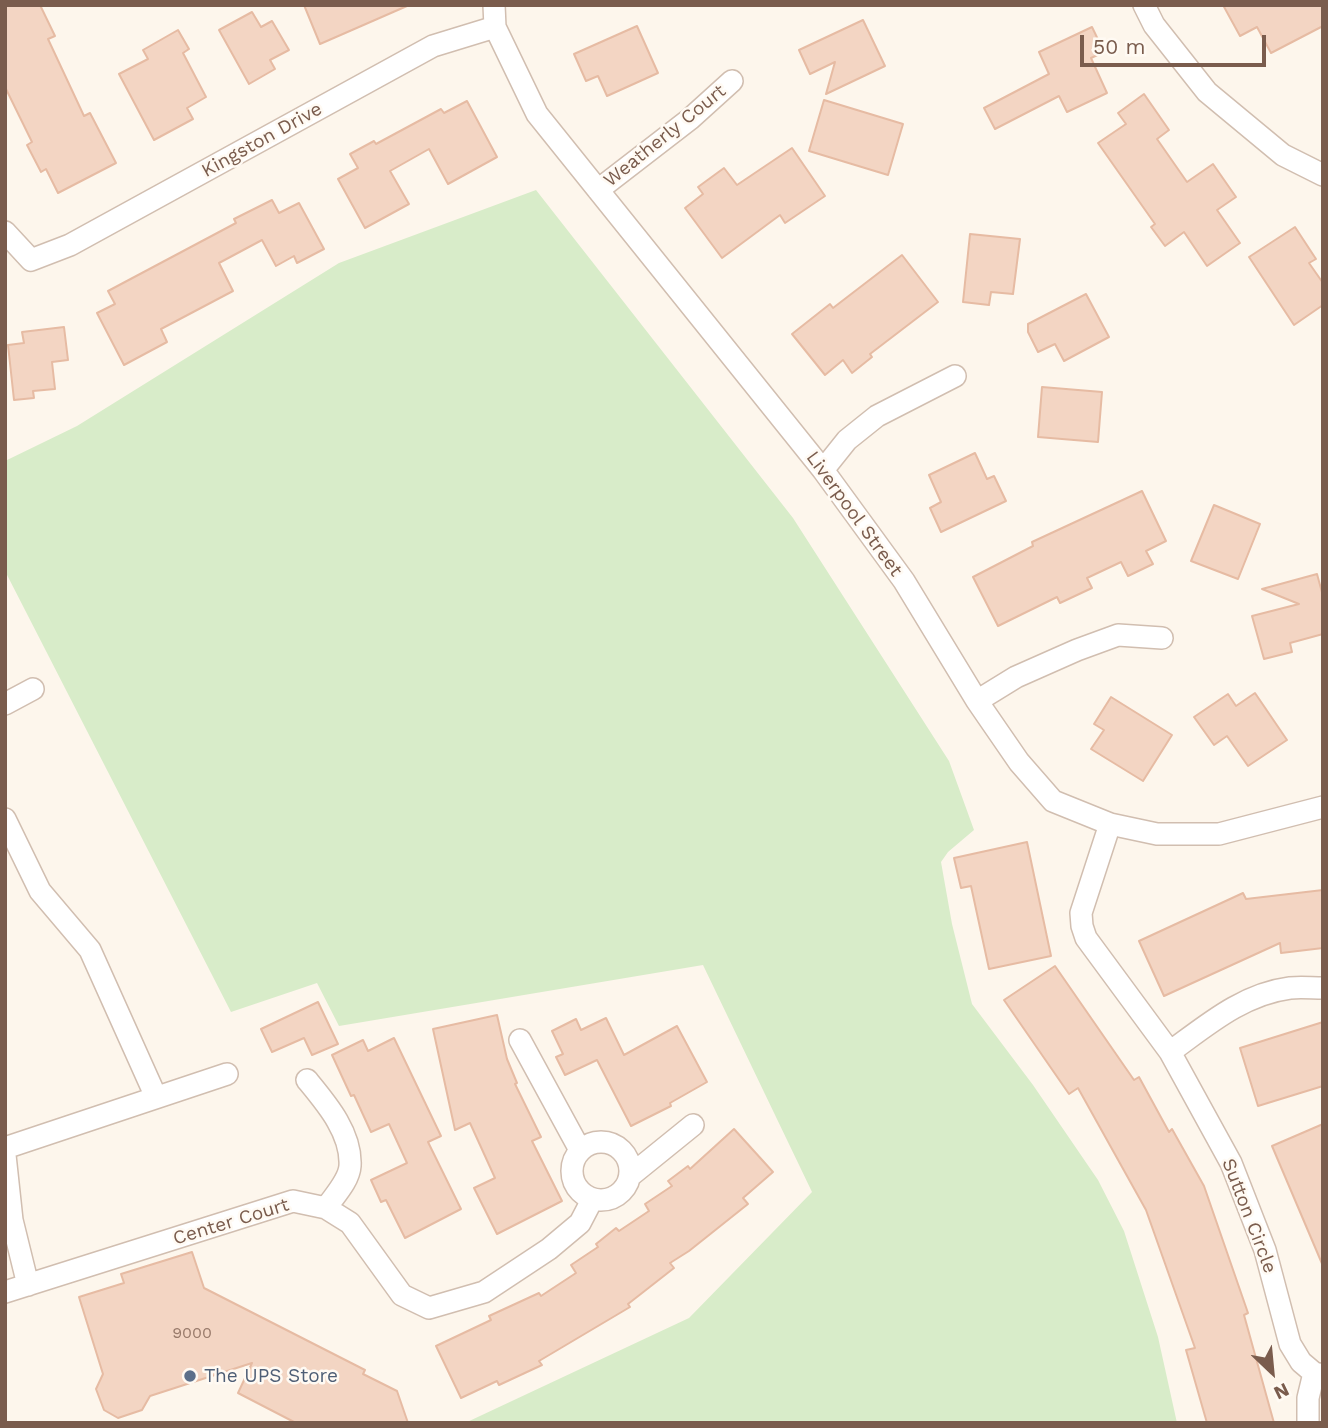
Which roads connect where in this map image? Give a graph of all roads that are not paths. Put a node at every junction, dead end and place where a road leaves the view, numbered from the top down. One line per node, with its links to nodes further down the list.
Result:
1 (494, 5): 3 (street, Liverpool Street)
2 (1144, 5): 5 (street)
3 (495, 27): 6 (street, Liverpool Street); 7 (street, Kingston Drive)
4 (732, 81): 6 (street, Weatherly Court)
5 (1323, 174)
6 (598, 190): 9 (street, Liverpool Street)
7 (5, 232)
8 (955, 376): 9 (street)
9 (823, 470): 12 (street, Liverpool Street)
10 (1163, 638): 12 (street)
11 (33, 689): 13 (street)
12 (977, 701): 16 (street, Liverpool Street)
13 (5, 704)
14 (1323, 807): 16 (street, Liverpool Street)
15 (5, 819): 22 (street)
16 (1110, 824): 19 (street, Sutton Circle)
17 (1323, 988): 19 (street)
18 (520, 1040): 25 (street)
19 (1170, 1052): 32 (street, Sutton Circle)
20 (227, 1074): 22 (street)
21 (307, 1080): 29 (street)
22 (156, 1097): 24 (street)
23 (693, 1125): 27 (street)
24 (5, 1148)
25 (580, 1150): 27 (street); 28 (street)
26 (5, 1155): 30 (street)
27 (630, 1176): 28 (street)
28 (592, 1200): 29 (street, Center Court)
29 (326, 1208): 30 (street, Center Court)
30 (28, 1285): 31 (street, Center Court)
31 (5, 1292)
32 (1318, 1374): 33 (street)
33 (1308, 1423)

